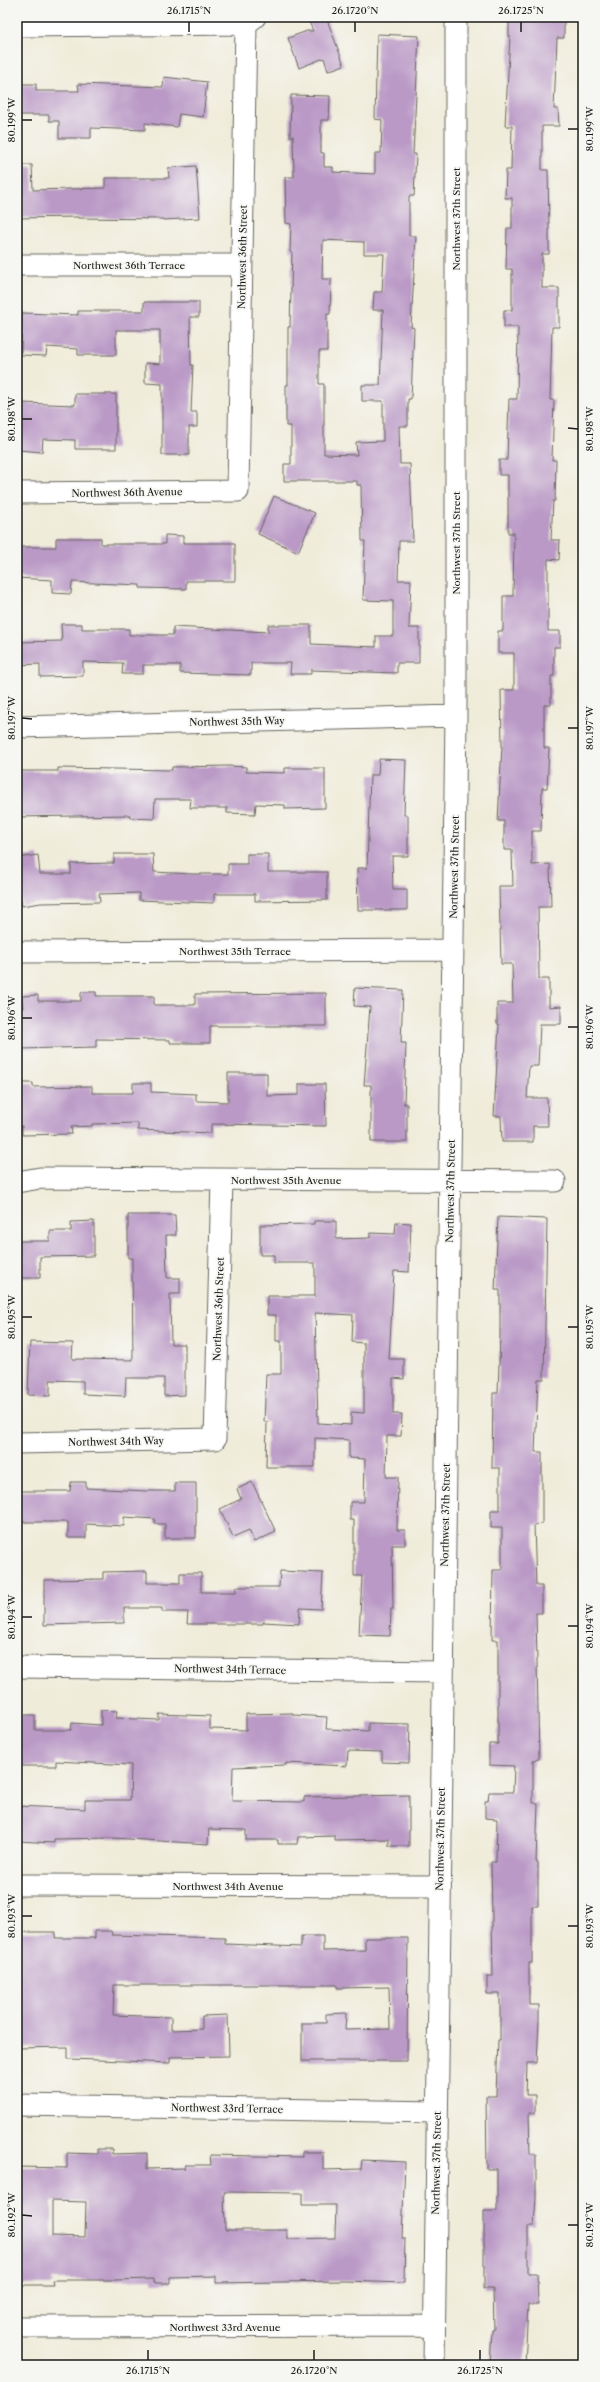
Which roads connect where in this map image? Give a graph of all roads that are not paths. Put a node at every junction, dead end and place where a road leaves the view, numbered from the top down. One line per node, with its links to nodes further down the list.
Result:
1 (456, 17): 8 (street, Northwest 37th Street)
2 (250, 20): 3 (street); 5 (street, Northwest 36th Street)
3 (17, 26)
4 (17, 265): 5 (street, Northwest 36th Terrace)
5 (242, 265): 6 (street, Northwest 36th Street)
6 (238, 491): 7 (street, Northwest 36th Avenue)
7 (17, 493)
8 (456, 716): 9 (street, Northwest 35th Way); 10 (street, Northwest 37th Street)
9 (17, 727)
10 (453, 950): 11 (street, Northwest 35th Terrace); 13 (street, Northwest 37th Street)
11 (17, 952)
12 (222, 1180): 13 (street, Northwest 35th Avenue); 15 (street, Northwest 35th Avenue); 16 (street, Northwest 36th Street)
13 (450, 1180): 14 (street, Northwest 35th Avenue); 19 (street, Northwest 37th Street)
14 (555, 1181)
15 (17, 1182)
16 (215, 1439): 17 (street, Northwest 34th Way)
17 (17, 1443)
18 (17, 1667): 19 (street, Northwest 34th Terrace)
19 (443, 1672): 21 (street, Northwest 37th Street)
20 (17, 1885): 21 (street, Northwest 34th Avenue)
21 (440, 1886): 23 (street, Northwest 37th Street)
22 (17, 2105): 23 (street, Northwest 33rd Terrace)
23 (437, 2112): 24 (street, Northwest 37th Street)
24 (434, 2326): 25 (street, Northwest 33rd Avenue); 26 (street, Northwest 37th Street)
25 (17, 2327)
26 (434, 2365)

